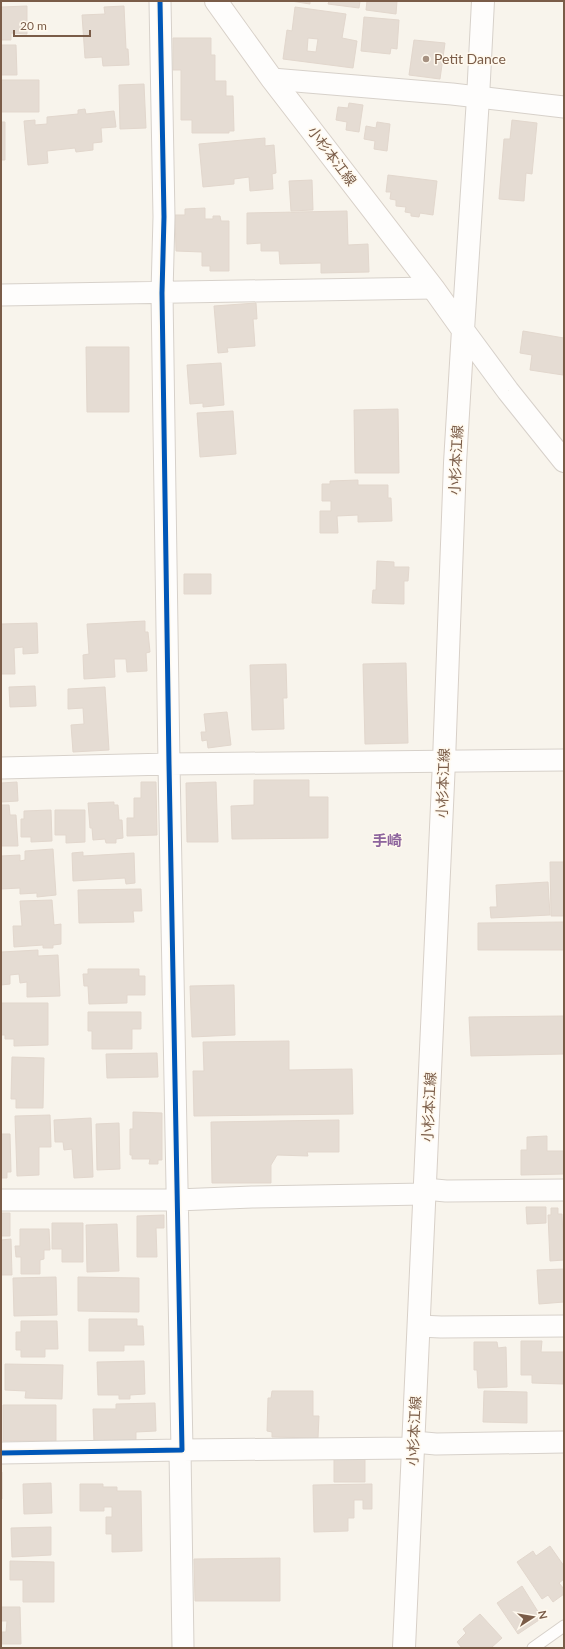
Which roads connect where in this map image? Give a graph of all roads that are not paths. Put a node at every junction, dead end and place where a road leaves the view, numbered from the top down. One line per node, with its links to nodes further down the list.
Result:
1 (160, 1): 8 (street)
2 (216, 1): 4 (main road, 小杉本江線)
3 (483, 1): 5 (main road)
4 (272, 79): 5 (street); 7 (main road, 小杉本江線)
5 (478, 98): 6 (street); 10 (main road)
6 (564, 107)
7 (433, 288): 8 (street); 10 (main road, 小杉本江線)
8 (162, 293): 9 (street); 14 (street)
9 (1, 295)
10 (463, 330): 11 (main road); 13 (main road, 小杉本江線)
11 (564, 461)
12 (564, 760): 13 (street)
13 (444, 761): 14 (street); 17 (main road, 小杉本江線)
14 (168, 764): 15 (street); 19 (street)
15 (1, 768)
16 (564, 1190): 17 (street)
17 (425, 1192): 19 (street); 20 (main road, 小杉本江線)
18 (1, 1200): 19 (street)
19 (177, 1200): 24 (street)
20 (419, 1326): 21 (street); 23 (main road, 小杉本江線)
21 (564, 1326)
22 (564, 1442): 23 (street)
23 (414, 1445): 24 (street); 28 (main road, 小杉本江線)
24 (181, 1450): 25 (street); 27 (street)
25 (1, 1454)
26 (564, 1626): 29 (lane)
27 (183, 1648)
28 (404, 1648)
29 (533, 1648)

